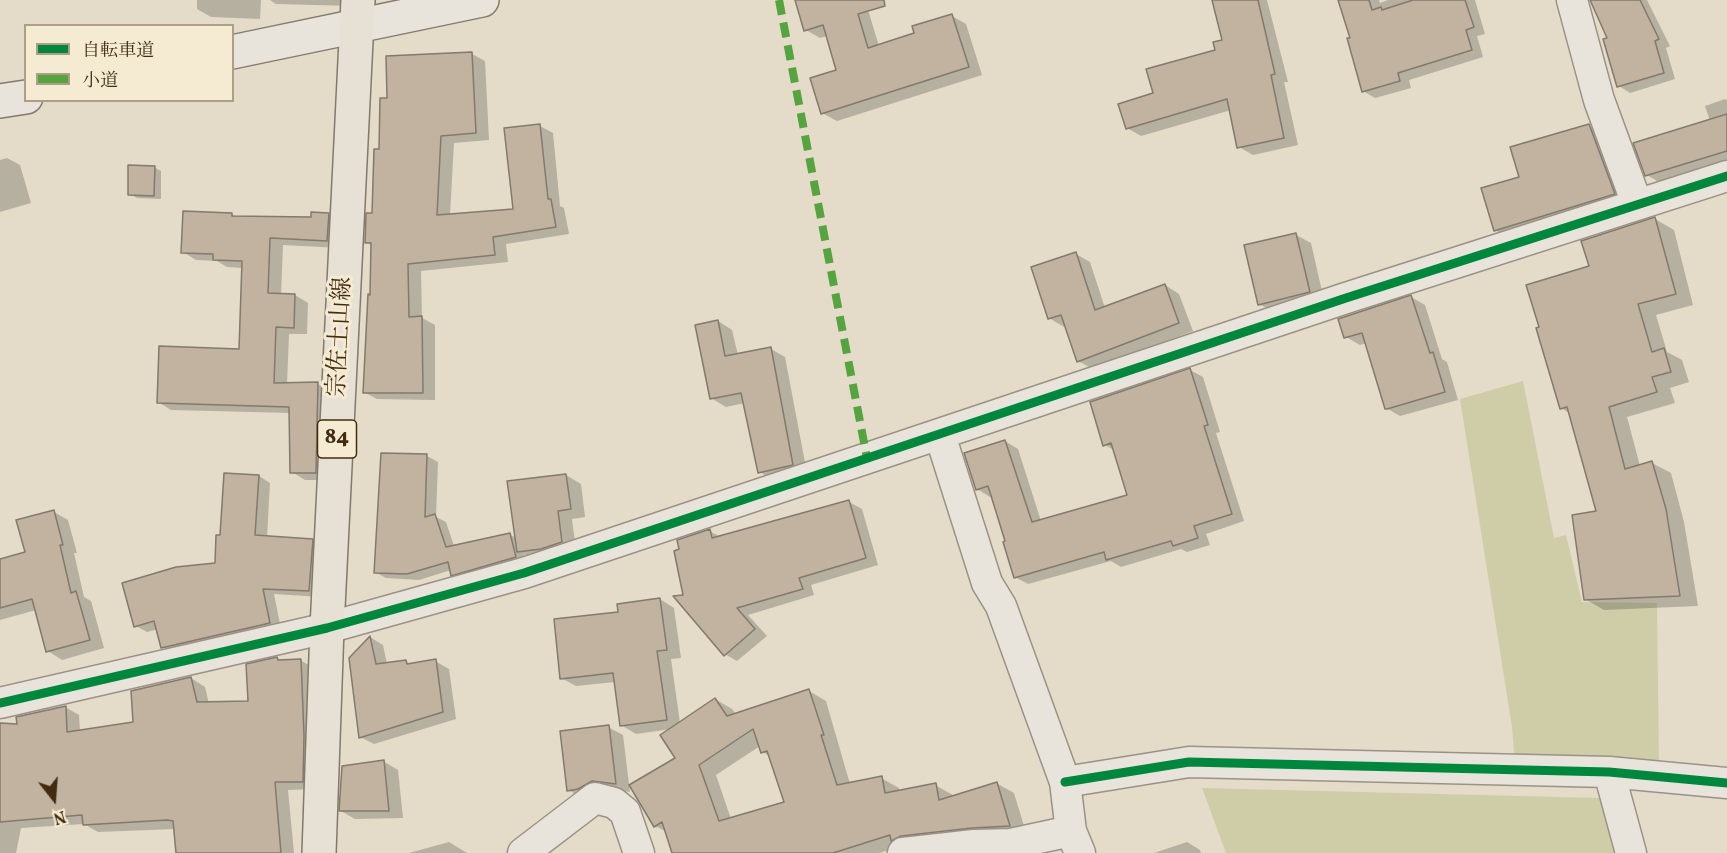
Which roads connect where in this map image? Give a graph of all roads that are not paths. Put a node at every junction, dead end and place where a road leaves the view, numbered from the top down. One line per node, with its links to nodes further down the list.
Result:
1 (482, 0): 3 (main road)
2 (1572, 0): 8 (street)
3 (358, 12): 4 (main road); 10 (main road, 宗佐土山線 / 84)
4 (234, 51)
5 (24, 97): 6 (main road)
6 (0, 101)
7 (1727, 176): 8 (street)
8 (1637, 204): 9 (street)
9 (940, 435): 10 (street); 13 (street)
10 (327, 628): 11 (street); 16 (main road, 宗佐土山線 / 84)
11 (0, 703)
12 (1609, 772): 13 (street); 14 (street); 20 (street)
13 (1065, 782): 15 (street)
14 (1727, 783)
15 (1076, 842): 19 (street)
16 (319, 853)
17 (523, 853): 18 (street)
18 (639, 853)
19 (903, 853)
20 (1630, 853)

